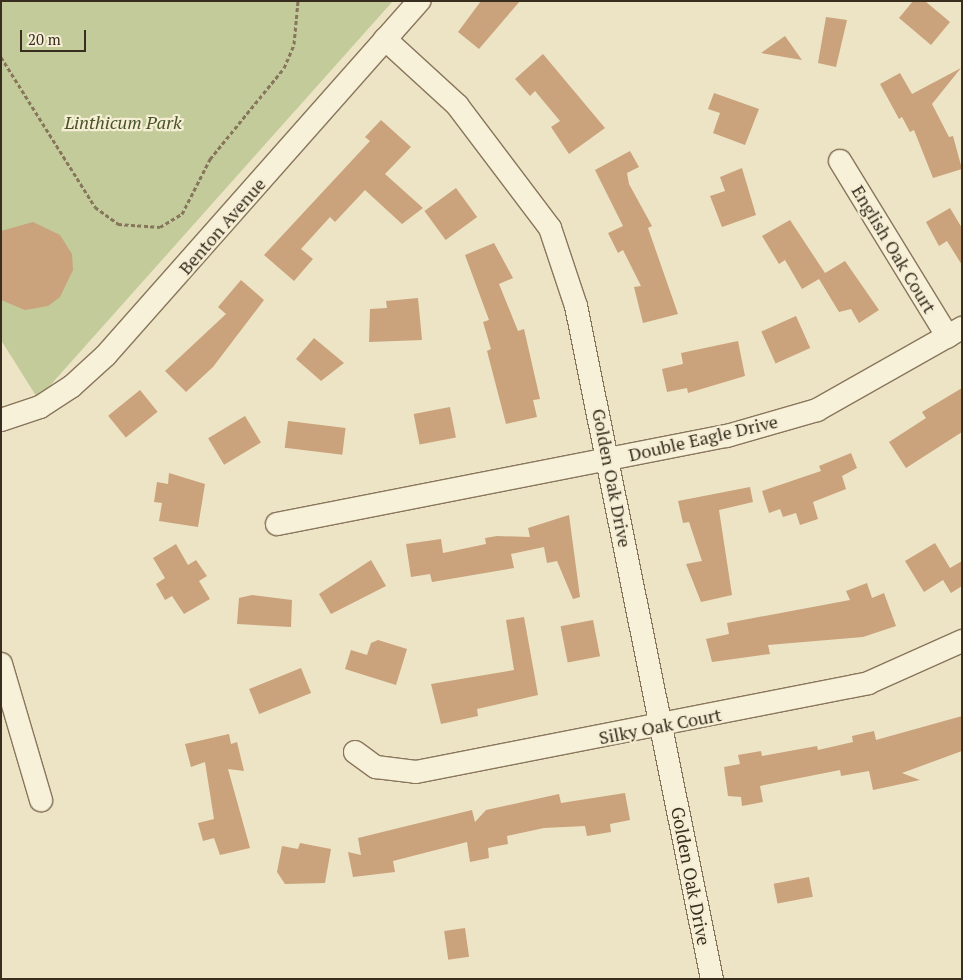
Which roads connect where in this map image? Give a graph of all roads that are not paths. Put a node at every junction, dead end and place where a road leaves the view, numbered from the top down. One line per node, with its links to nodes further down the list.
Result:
1 (419, 1): 2 (street, Benton Avenue)
2 (385, 39): 5 (street, Benton Avenue); 6 (street, Golden Oak Drive)
3 (840, 161): 4 (street, English Oak Court)
4 (955, 332): 6 (street, Double Eagle Drive)
5 (1, 420)
6 (608, 459): 7 (street, Double Eagle Drive); 10 (street, Golden Oak Drive)
7 (277, 524)
8 (962, 641): 10 (street, Silky Oak Court)
9 (1, 664): 12 (street)
10 (661, 727): 11 (street, Silky Oak Court); 13 (street, Golden Oak Drive)
11 (355, 752)
12 (41, 800)
13 (712, 979)

